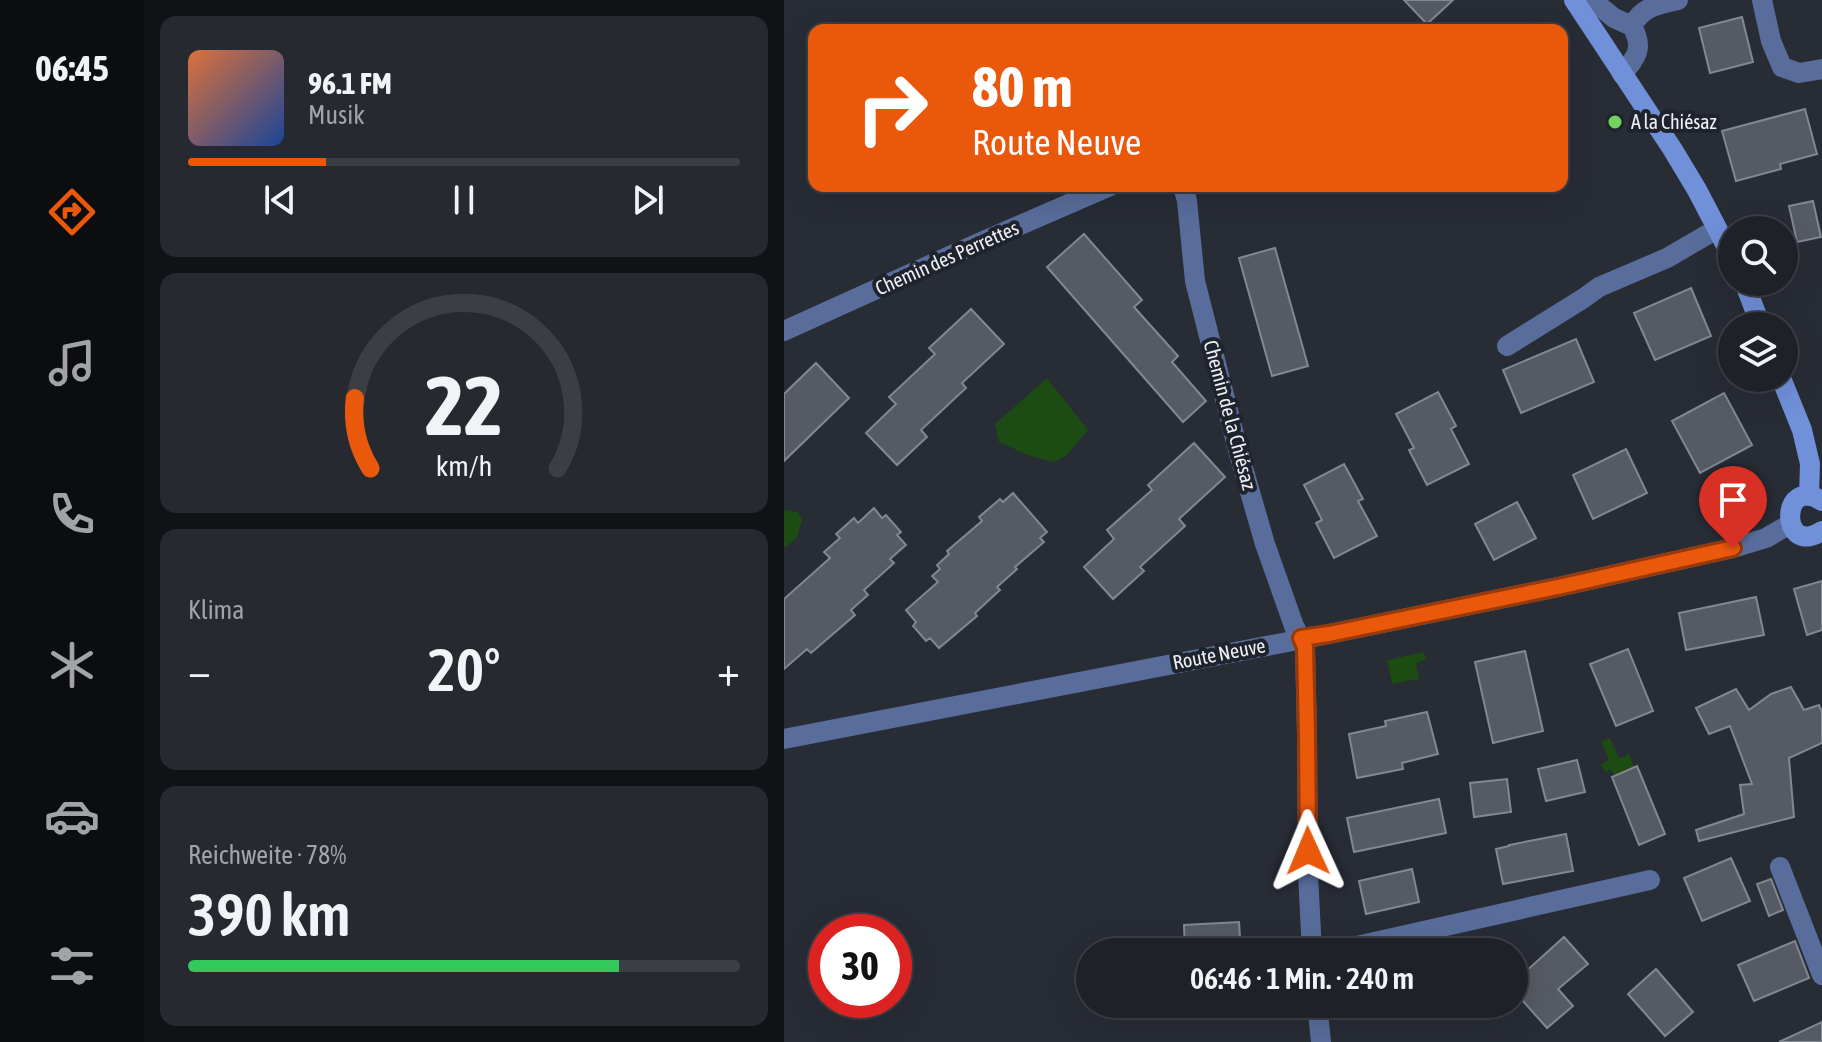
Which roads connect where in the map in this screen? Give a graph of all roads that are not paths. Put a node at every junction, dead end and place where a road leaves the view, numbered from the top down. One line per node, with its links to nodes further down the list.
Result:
1 (1574, 0): 7 (main road)
2 (1592, 0): 5 (street)
3 (1678, 0): 5 (street)
4 (1762, 0): 6 (street)
5 (1632, 26): 7 (street)
6 (1822, 69)
7 (1622, 74): 10 (main road)
8 (1097, 192): 11 (street, Chemin des Perrettes)
9 (1185, 192): 17 (street, Chemin de la Chiésaz)
10 (1717, 229): 12 (street)
11 (784, 331)
12 (1507, 346)
13 (1787, 392): 14 (main road)
14 (1815, 499): 15 (main road)
15 (1790, 524): 16 (main road); 17 (street, Route Neuve)
16 (1822, 531)
17 (1301, 638): 18 (street, Route Neuve); 21 (street, Chemin de la Chiésaz)
18 (784, 739)
19 (1780, 867): 23 (street)
20 (1650, 880): 22 (street)
21 (1311, 938)
22 (1392, 938)
23 (1822, 975)
24 (1318, 1018): 25 (street)
25 (1321, 1042)

